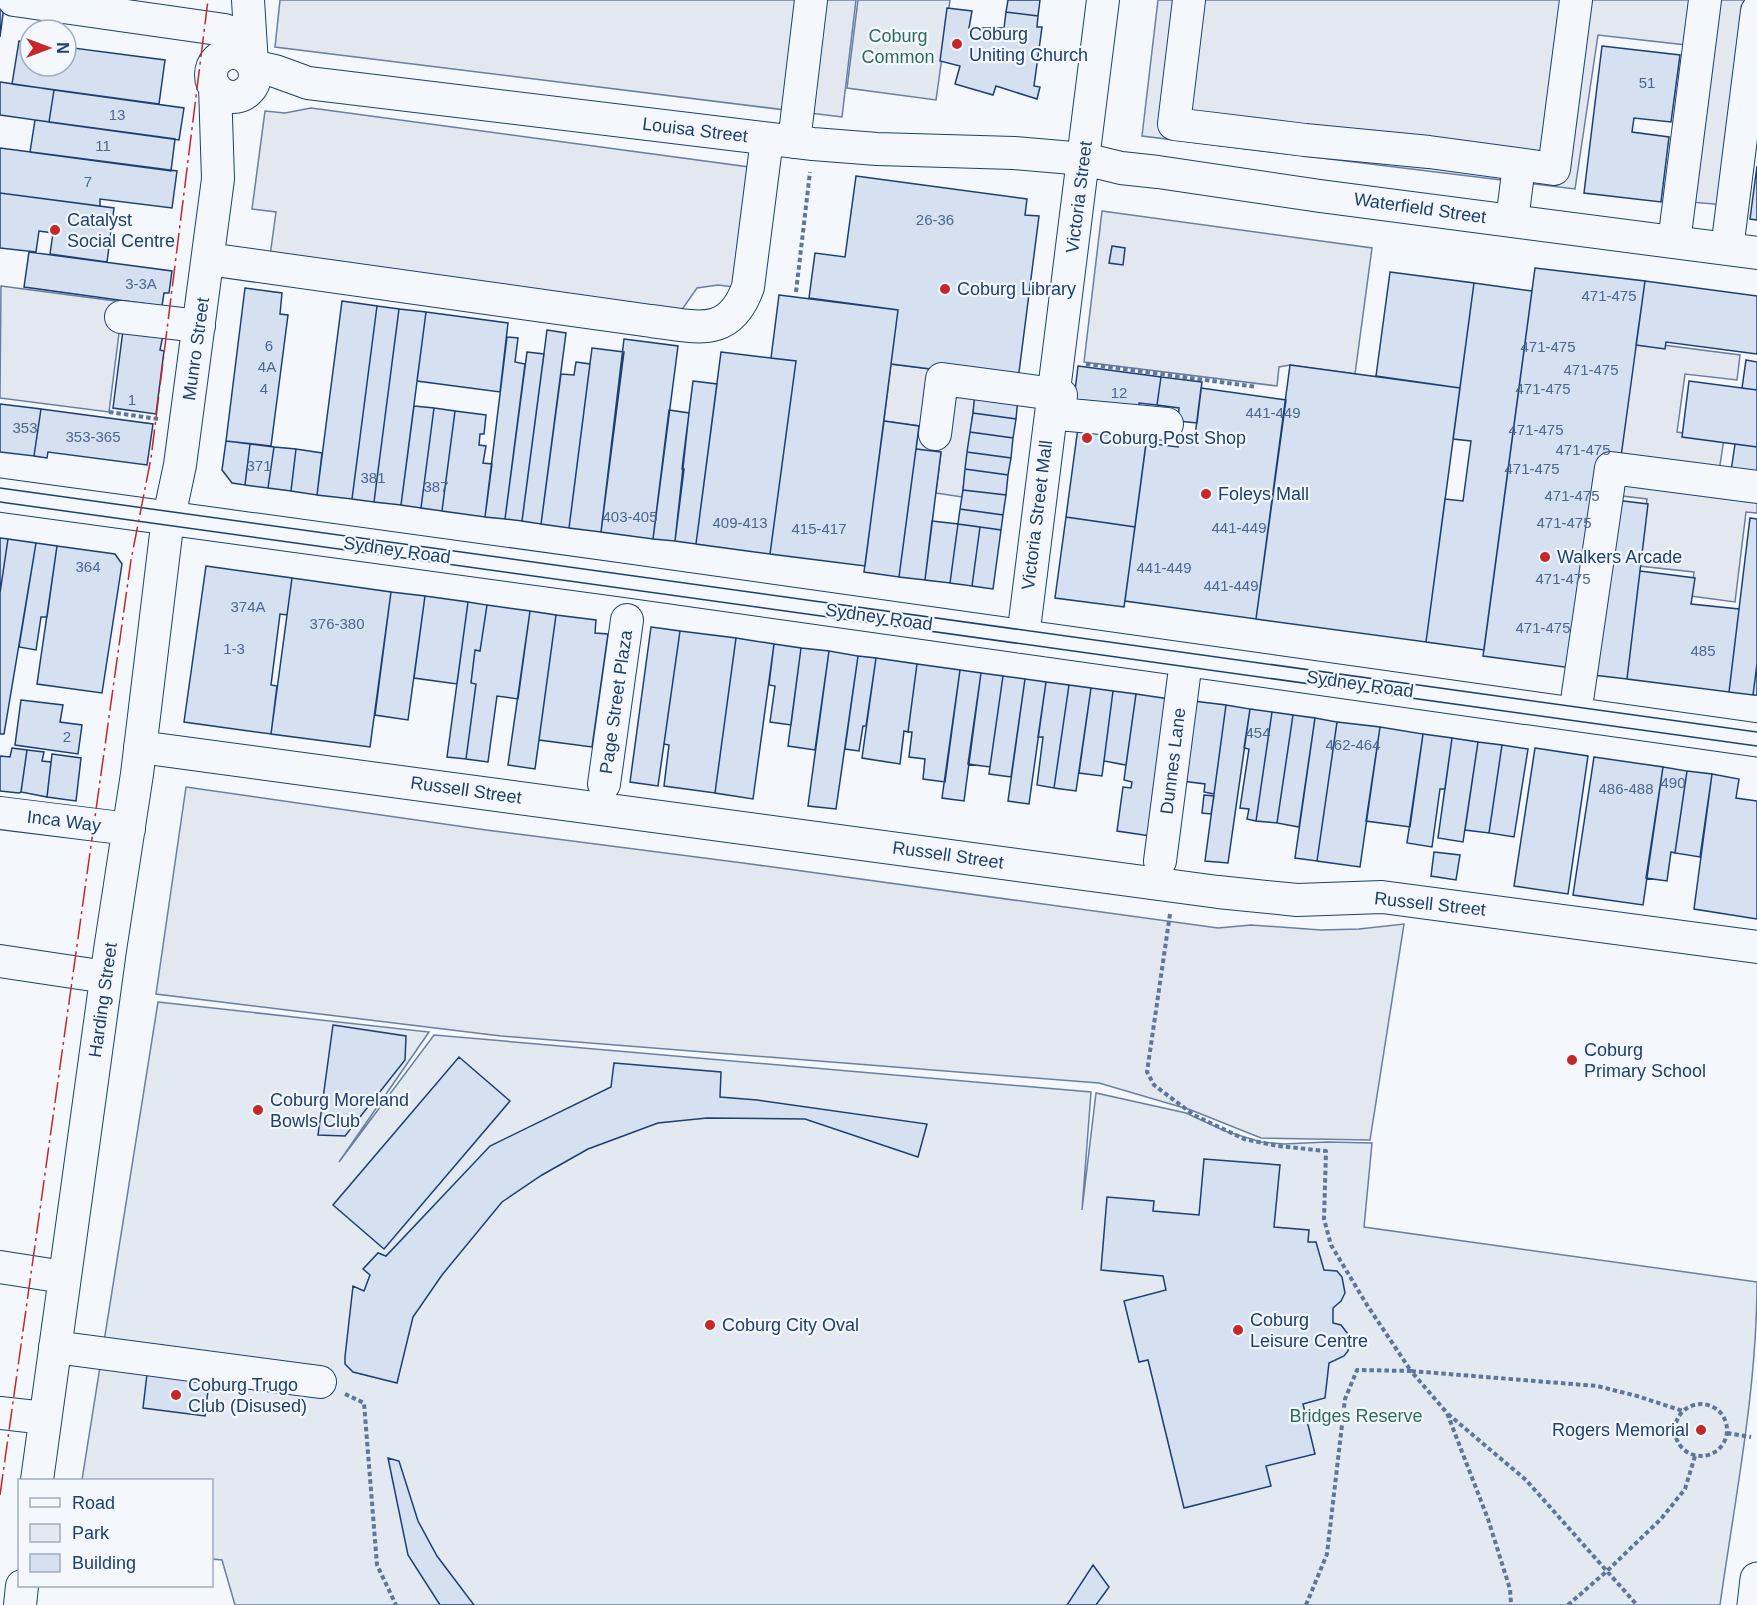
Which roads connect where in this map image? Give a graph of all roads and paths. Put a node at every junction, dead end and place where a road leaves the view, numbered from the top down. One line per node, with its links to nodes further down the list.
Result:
1 (14, 0): 9 (street)
2 (232, 0): 11 (street)
3 (248, 0): 12 (street, Munro Street)
4 (811, 0): 15 (street)
5 (1102, 0): 16 (street, Victoria Street)
6 (1189, 0): 14 (street)
7 (1576, 0): 17 (street)
8 (1705, 0): 21 (street)
9 (49, 2): 11 (street)
10 (1757, 11): 22 (street)
11 (223, 43): 12 (street); 13 (street, Munro Street)
12 (249, 79): 13 (street); 15 (street, Louisa Street); 18 (street, Munro Street)
13 (215, 87): 18 (street, Munro Street)
14 (1271, 136): 17 (street); 19 (street)
15 (792, 142): 16 (street, Louisa Street); 23 (street); 24 (path)
16 (1084, 159): 19 (street, Waterfield Street); 29 (street, Victoria Street)
17 (1519, 165): 20 (street)
18 (218, 179): 23 (street, Munro Street)
19 (1264, 187): 20 (street, Waterfield Street)
20 (1512, 221): 21 (street, Waterfield Street)
21 (1674, 242): 22 (street, Waterfield Street)
22 (1742, 251)
23 (208, 259): 26 (street, Munro Street)
24 (796, 292)
25 (121, 317): 26 (street)
26 (199, 326): 31 (street, Munro Street)
27 (1080, 363): 28 (path)
28 (1257, 387)
29 (1052, 394): 32 (street); 33 (street); 38 (street, Victoria Street Mall)
30 (109, 412): 31 (path)
31 (186, 422): 36 (street, Munro Street)
32 (1167, 424)
33 (935, 434)
34 (1757, 487): 40 (street)
35 (0, 495): 36 (highway, Sydney Road)
36 (169, 519): 38 (highway, Sydney Road); 42 (street, Harding Street)
37 (627, 620): 43 (street, Page Street Plaza)
38 (1023, 637): 39 (highway, Sydney Road)
39 (1185, 661): 40 (highway, Sydney Road); 46 (street, Dunnes Lane)
40 (1575, 714): 41 (highway, Sydney Road)
41 (1757, 740)
42 (140, 747): 45 (street, Harding Street); 48 (street, Russell Street)
43 (604, 784)
44 (0, 813): 45 (street, Inca Way)
45 (129, 829): 50 (street, Harding Street)
46 (1160, 861)
47 (1170, 913): 54 (path)
48 (1757, 946)
49 (0, 961): 50 (street)
50 (106, 977): 52 (street, Harding Street)
51 (0, 1268): 52 (street)
52 (64, 1277): 53 (street, Harding Street)
53 (55, 1347): 55 (street); 59 (street, Harding Street)
54 (1411, 1371): 56 (path); 58 (path); 69 (path)
55 (320, 1382): 68 (path)
56 (1683, 1411): 60 (path); 62 (path)
57 (0, 1413): 59 (street)
58 (1447, 1413): 64 (path); 70 (path)
59 (45, 1418): 63 (street, Harding Street)
60 (1727, 1433): 61 (path); 62 (path)
61 (1751, 1437)
62 (1695, 1456): 64 (path)
63 (37, 1479)
64 (1607, 1571): 71 (path); 72 (path)
65 (1757, 1579): 73 (highway)
66 (22, 1587): 67 (street)
67 (20, 1605)
68 (396, 1605)
69 (1306, 1605)
70 (1511, 1605)
71 (1568, 1605)
72 (1638, 1605)
73 (1754, 1605)

